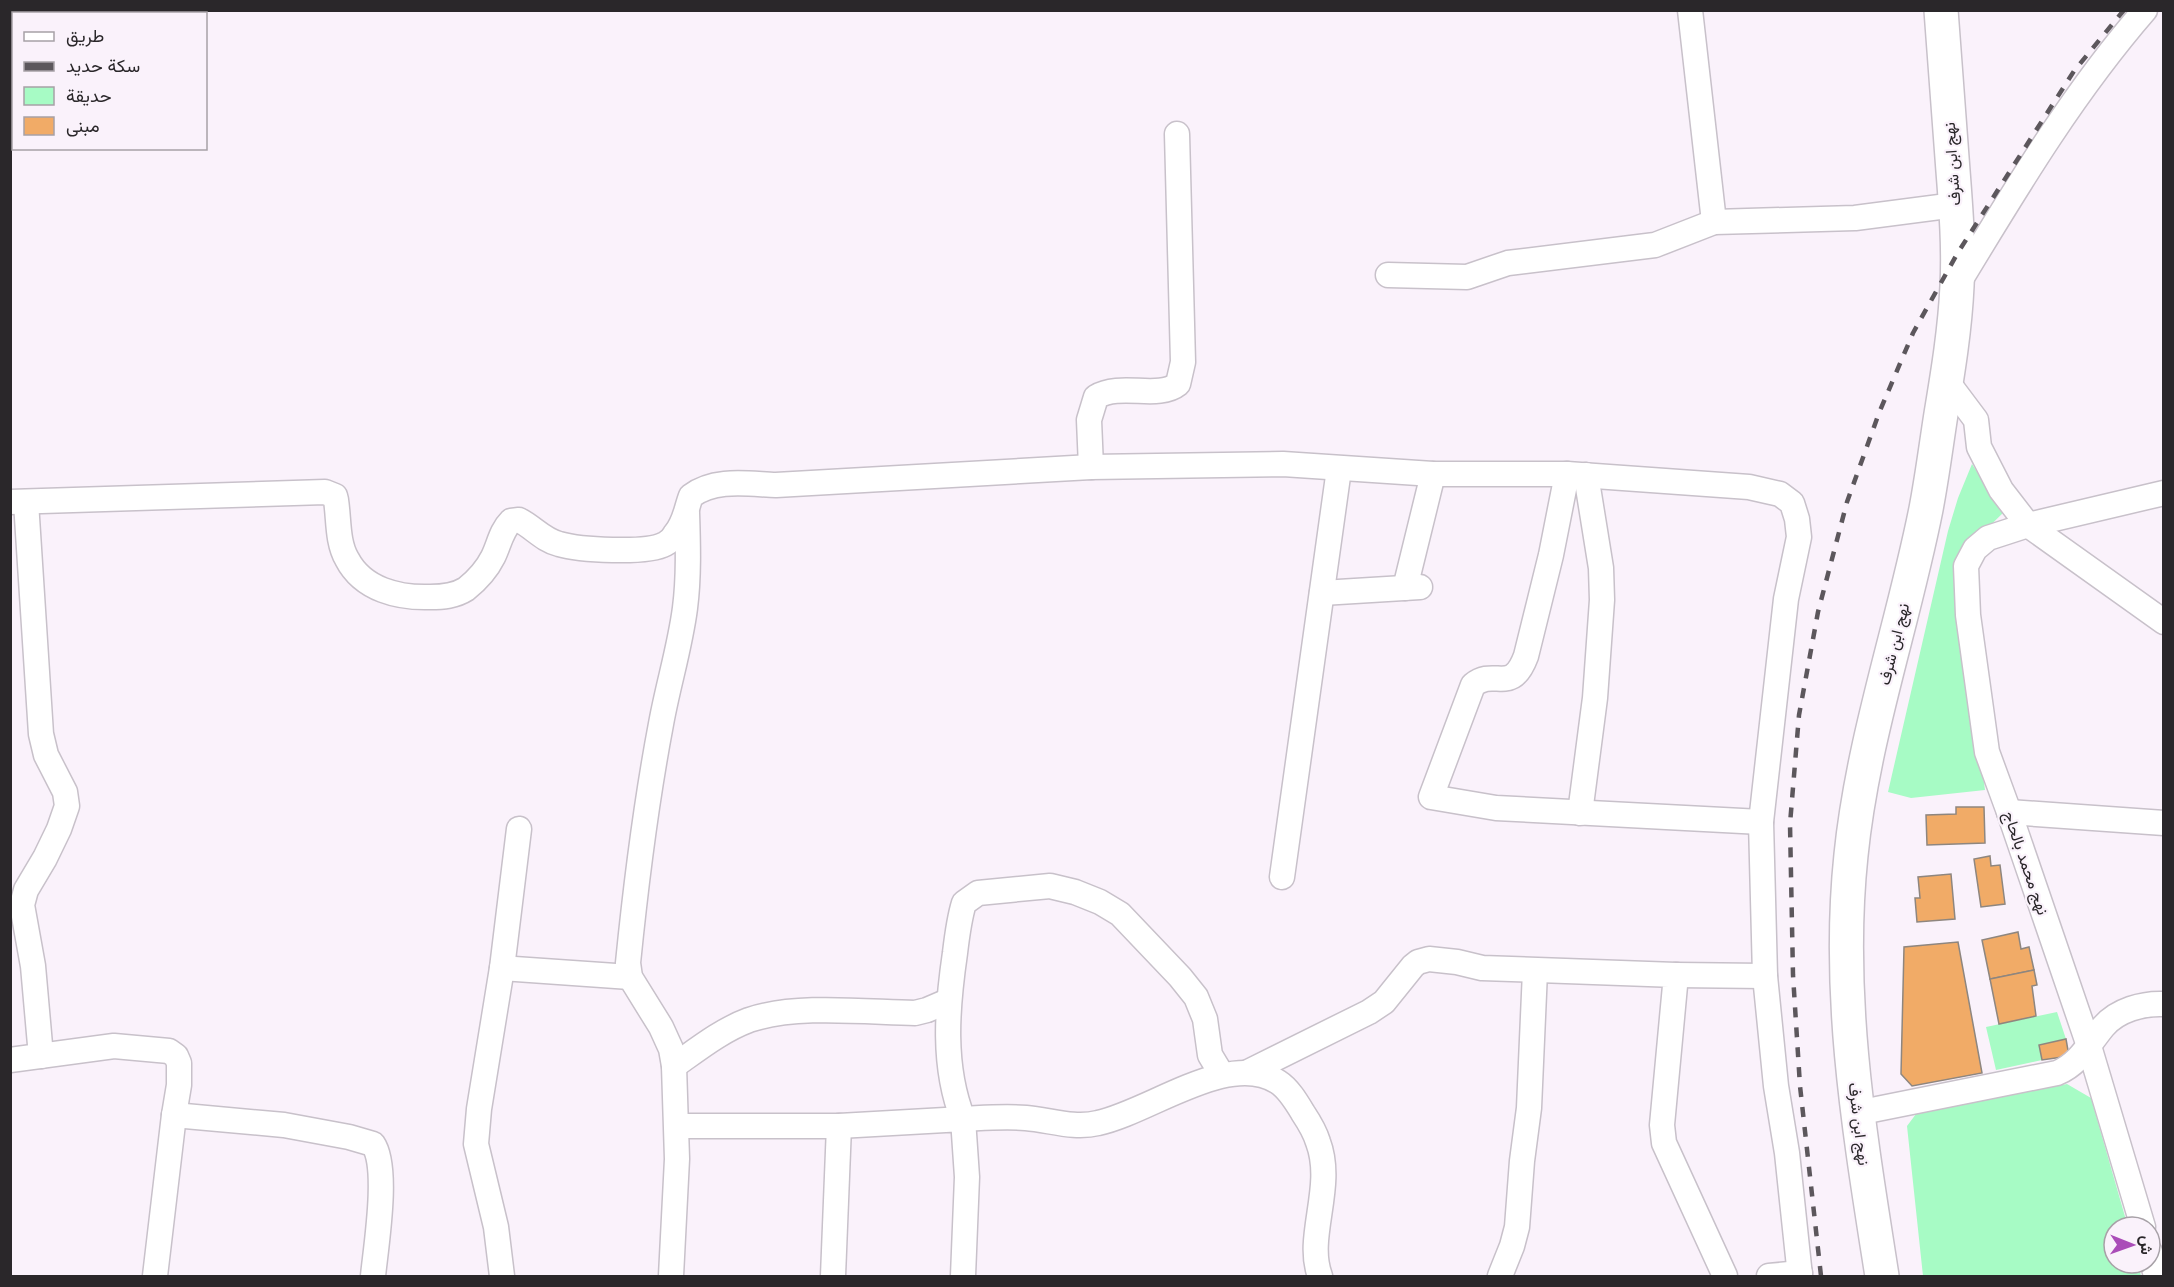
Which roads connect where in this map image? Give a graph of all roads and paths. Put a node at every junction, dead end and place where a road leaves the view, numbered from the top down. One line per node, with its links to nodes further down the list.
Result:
1 (1690, 10): 6 (street)
2 (1941, 10): 5 (main road, نهج ابن شرف)
3 (2145, 10): 8 (street)
4 (1177, 134): 10 (street)
5 (1955, 205): 6 (street); 8 (main road, نهج ابن شرف)
6 (1714, 222): 7 (street)
7 (1388, 274)
8 (1958, 284): 9 (main road, نهج ابن شرف)
9 (1946, 380): 17 (street); 39 (main road, نهج ابن شرف)
10 (1091, 467): 11 (street); 16 (street)
11 (1339, 469): 12 (street); 18 (street)
12 (1433, 474): 13 (street); 18 (street)
13 (1576, 474): 21 (street); 21 (street); 22 (street)
14 (2163, 493): 17 (street, نهج محمد بالحاج)
15 (18, 502): 16 (street); 34 (street)
16 (687, 511): 30 (street)
17 (2028, 525): 19 (street); 20 (street, نهج محمد بالحاج)
18 (1322, 593): 25 (street)
19 (2163, 622)
20 (2009, 812): 23 (street); 33 (street, نهج محمد بالحاج)
21 (1580, 813): 22 (street)
22 (1761, 822): 29 (street)
23 (2163, 823)
24 (519, 829): 26 (street)
25 (1282, 877)
26 (502, 968): 30 (street); 48 (street)
27 (1535, 972): 28 (street); 37 (street); 53 (street)
28 (1676, 975): 29 (street); 54 (street)
29 (1765, 976): 45 (street)
30 (630, 977): 36 (street)
31 (948, 1001): 36 (street); 38 (street); 41 (street)
32 (2163, 1004): 33 (street)
33 (2089, 1046): 39 (street); 44 (street, نهج محمد بالحاج)
34 (41, 1056): 35 (street); 40 (street)
35 (10, 1060)
36 (674, 1066): 42 (street)
37 (1248, 1072): 38 (street); 52 (street)
38 (1222, 1074): 41 (street)
39 (1857, 1113): 56 (main road, نهج ابن شرف)
40 (174, 1115): 46 (street); 47 (street)
41 (963, 1119): 43 (street); 51 (street)
42 (677, 1126): 43 (street); 49 (street)
43 (839, 1126): 50 (street)
44 (2139, 1215)
45 (1800, 1275): 55 (street)
46 (155, 1276)
47 (373, 1276)
48 (502, 1276)
49 (671, 1276)
50 (833, 1276)
51 (963, 1276)
52 (1320, 1276)
53 (1500, 1276)
54 (1725, 1276)
55 (1768, 1276)
56 (1881, 1276)

